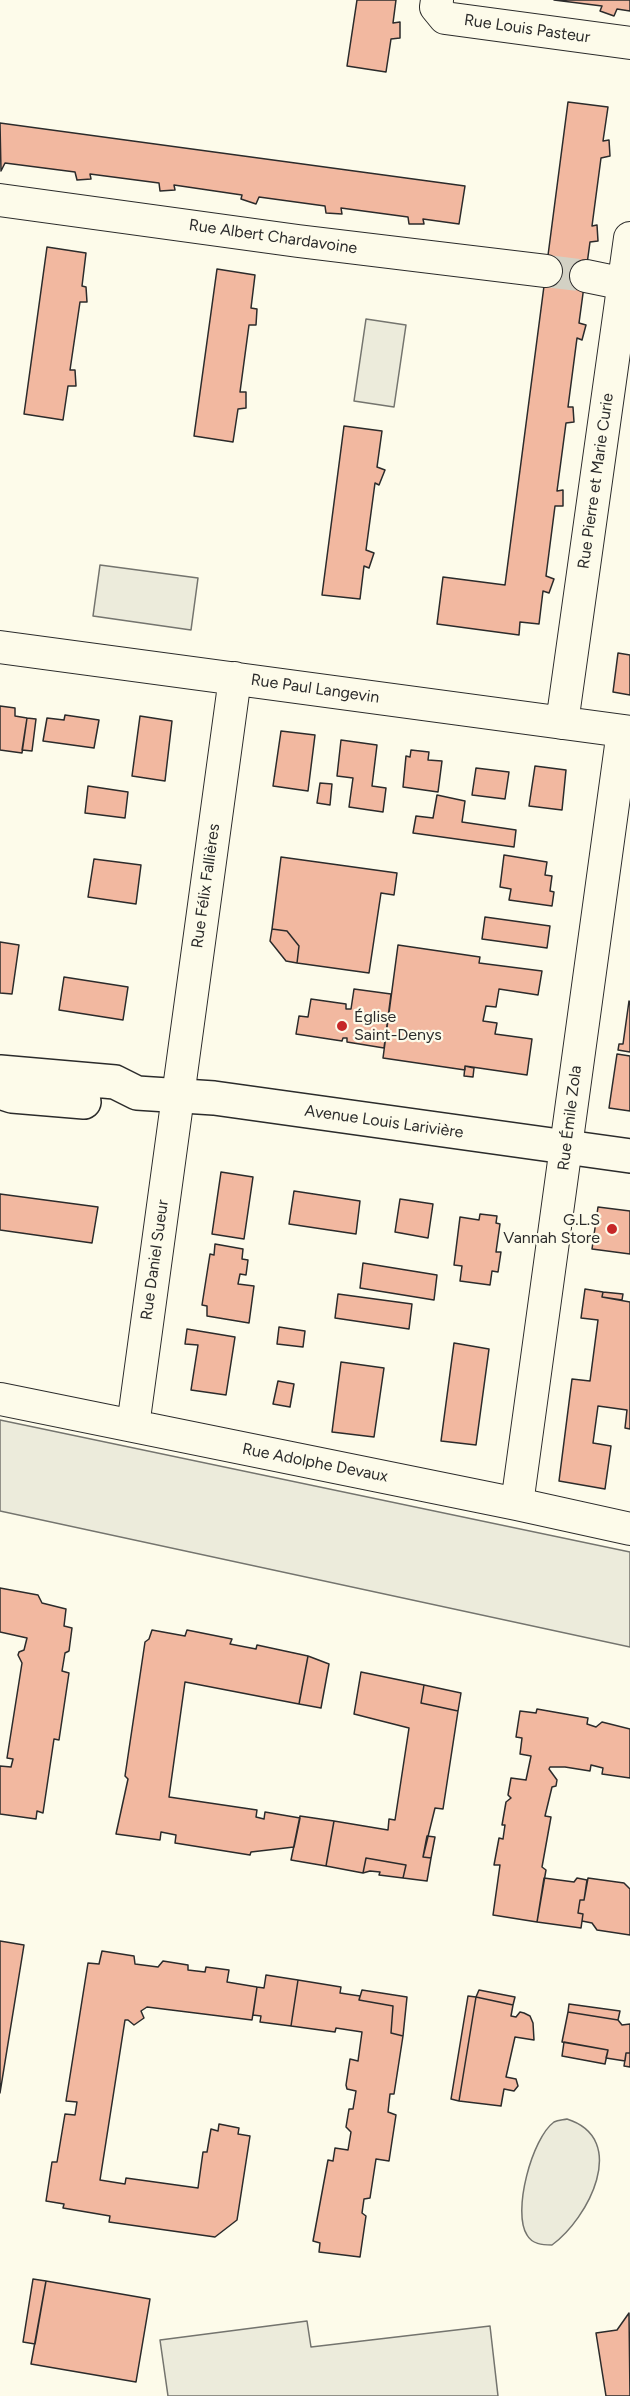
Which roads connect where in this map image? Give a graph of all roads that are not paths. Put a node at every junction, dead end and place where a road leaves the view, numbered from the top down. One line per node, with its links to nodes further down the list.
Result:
1 (437, 0): 2 (street, Rue Louis Pasteur)
2 (630, 43)
3 (0, 200): 5 (street, Rue Albert Chardavoine)
4 (630, 238): 7 (street, Rue Pierre et Marie Curie)
5 (546, 271)
6 (586, 276): 7 (street)
7 (627, 285): 10 (street, Rue Pierre et Marie Curie)
8 (0, 646): 9 (street, Rue Paul Langevin)
9 (236, 678): 10 (street, Rue Paul Langevin); 15 (street, Rue Félix Fallières)
10 (562, 723): 11 (street, Rue Paul Langevin)
11 (627, 732): 16 (street, Rue Émile Zola)
12 (0, 1072): 14 (main road, Avenue Louis Larivière)
13 (0, 1092): 14 (main road, Avenue Louis Larivière)
14 (137, 1092): 15 (main road, Avenue Louis Larivière)
15 (177, 1094): 16 (main road, Avenue Louis Larivière); 19 (street, Rue Daniel Sueur)
16 (565, 1147): 17 (main road, Avenue Louis Larivière); 20 (street, Rue Émile Zola)
17 (630, 1156)
18 (0, 1399): 19 (street, Rue Adolphe Devaux)
19 (133, 1426): 20 (street, Rue Adolphe Devaux)
20 (516, 1504): 21 (street, Rue Adolphe Devaux)
21 (630, 1529)

